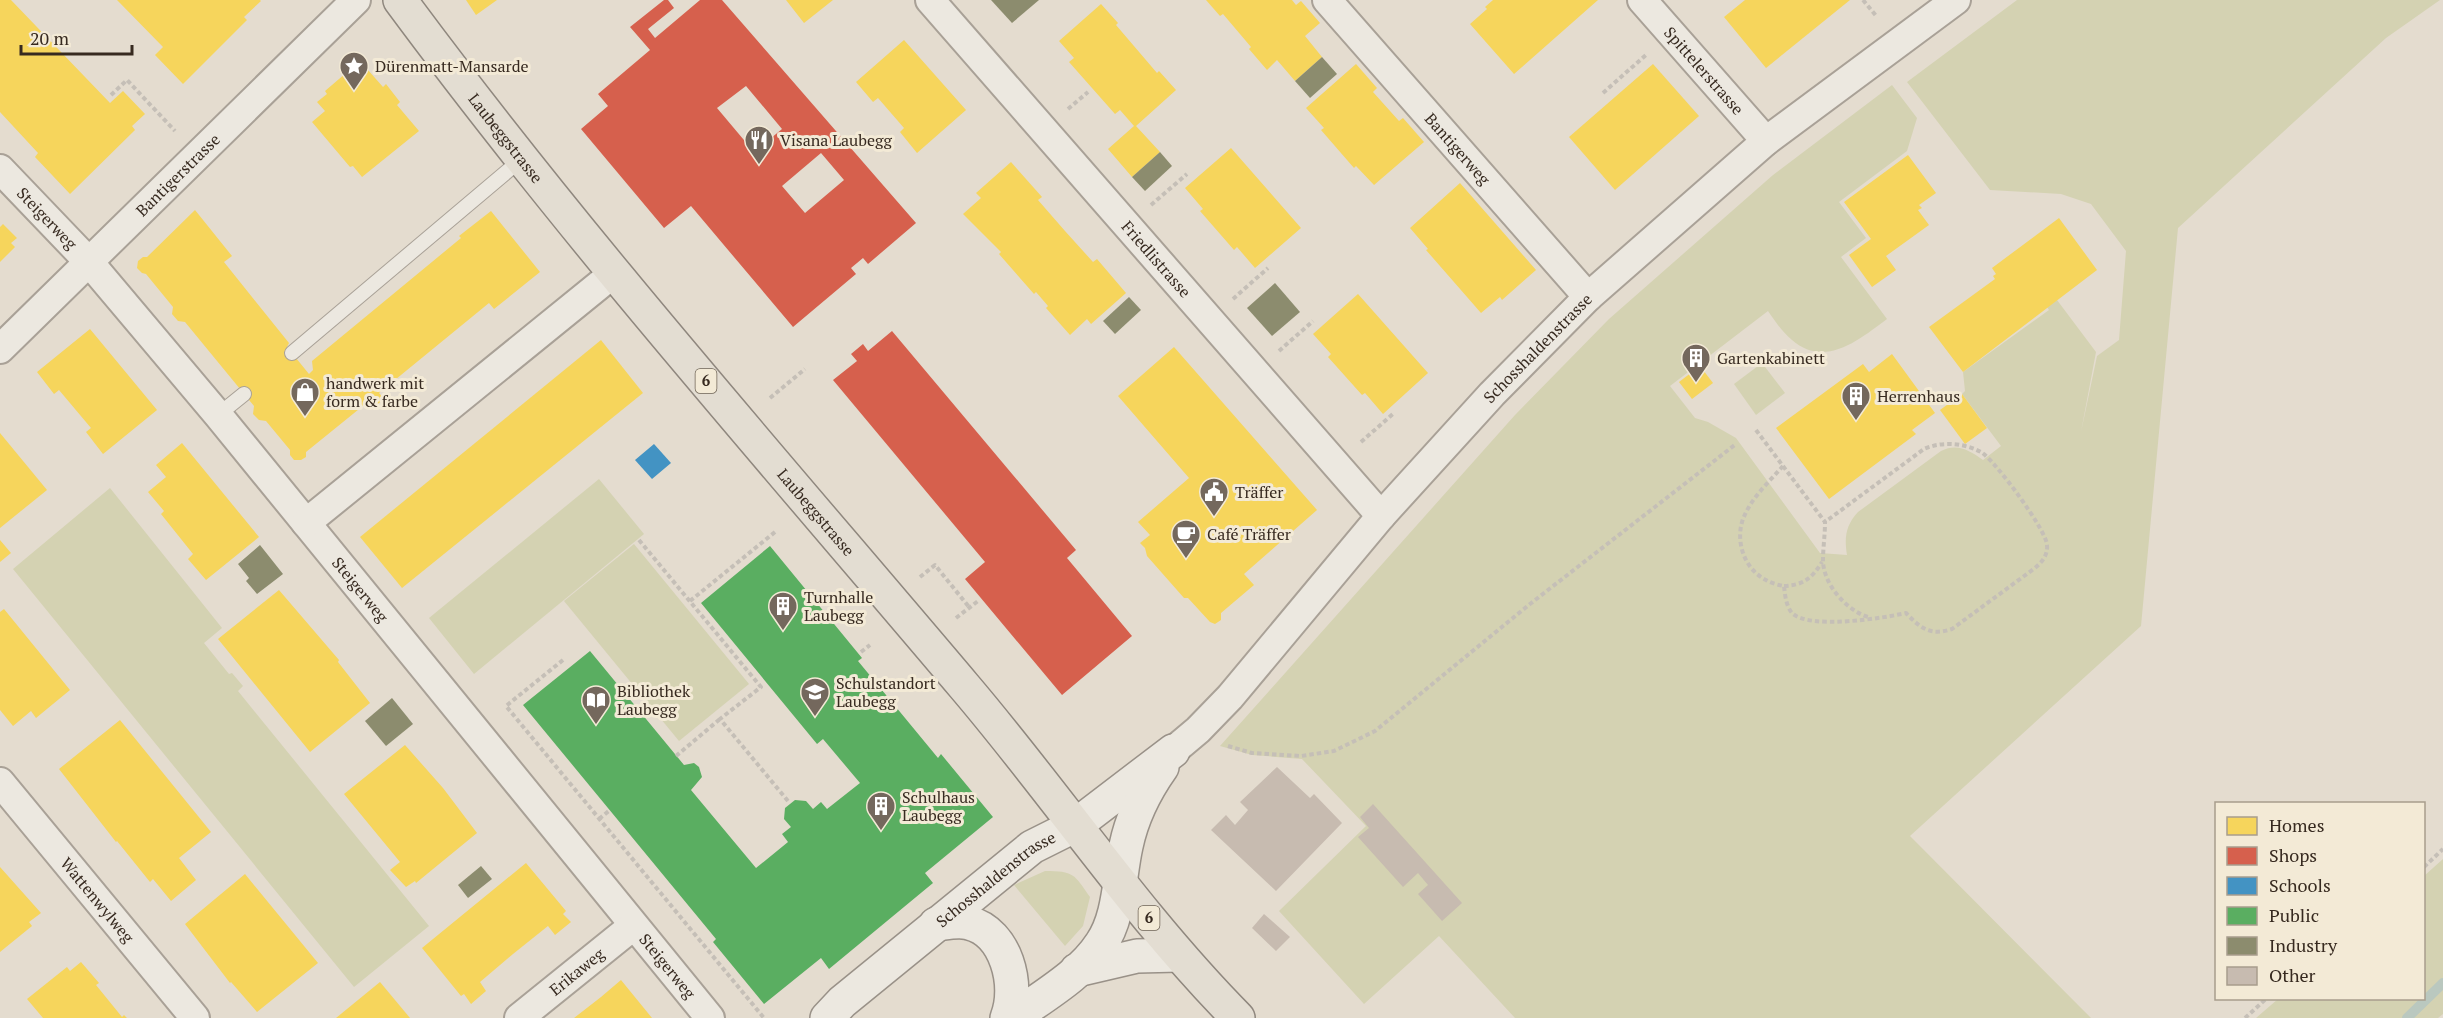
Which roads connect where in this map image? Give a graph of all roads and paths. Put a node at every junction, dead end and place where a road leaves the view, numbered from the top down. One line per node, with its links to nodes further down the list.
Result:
1 (357, 0): 20 (street, Bantigerstrasse)
2 (399, 0): 16 (main road, Laubeggstrasse / 6)
3 (930, 0): 38 (street, Friedlistrasse)
4 (1327, 0): 24 (street, Bantigerweg)
5 (1642, 0): 15 (street, Spittelerstrasse)
6 (1863, 0): 8 (path)
7 (1956, 0): 15 (street, Schosshaldenstrasse)
8 (1881, 22)
9 (1647, 54): 11 (path)
10 (1088, 92): 13 (path)
11 (1603, 93)
12 (111, 95): 14 (path)
13 (1071, 106)
14 (174, 129)
15 (1766, 141): 24 (street, Schosshaldenstrasse)
16 (523, 158): 22 (main road, Laubeggstrasse / 6); 28 (lane)
17 (0, 169): 20 (street, Steigerweg)
18 (1187, 174): 19 (path)
19 (1164, 194)
20 (89, 262): 27 (street, Bantigerstrasse); 33 (street, Steigerweg)
21 (1269, 268): 23 (path)
22 (614, 273): 40 (street); 62 (main road, Laubeggstrasse / 6)
23 (1247, 287)
24 (1588, 297): 38 (street, Schosshaldenstrasse)
25 (1313, 321): 26 (path)
26 (1292, 340)
27 (0, 349)
28 (292, 353)
29 (805, 369): 31 (path)
30 (244, 394): 33 (lane)
31 (770, 398)
32 (1394, 413): 35 (path)
33 (218, 415): 40 (street, Steigerweg)
34 (1756, 430): 37 (path)
35 (1372, 433)
36 (1736, 444): 55 (path)
37 (1783, 466): 39 (path); 45 (path)
38 (1381, 516): 55 (street, Schosshaldenstrasse)
39 (1825, 522): 43 (path); 50 (path)
40 (306, 523): 67 (street, Steigerweg)
41 (775, 532): 46 (path)
42 (639, 540): 46 (path)
43 (1823, 561): 45 (path); 50 (path)
44 (920, 577): 48 (path)
45 (1784, 586): 50 (path)
46 (690, 601): 54 (path)
47 (978, 601): 48 (path)
48 (969, 607): 49 (path)
49 (956, 618)
50 (1873, 618)
51 (870, 645): 52 (path)
52 (861, 652)
53 (564, 660): 61 (path)
54 (720, 719): 57 (path); 59 (path)
55 (1198, 730): 56 (street, Schosshaldenstrasse)
56 (1173, 751): 62 (street, Schosshaldenstrasse); 65 (street, Schosshaldenstrasse)
57 (676, 756)
58 (0, 782): 71 (street, Wattenwylweg)
59 (788, 801)
60 (610, 810): 61 (path)
61 (599, 819): 74 (path)
62 (1076, 825): 65 (main road, Laubeggstrasse / 6); 66 (street, Schosshaldenstrasse)
63 (2443, 849): 64 (path)
64 (2425, 866)
65 (1119, 881): 68 (main road, Laubeggstrasse / 6); 69 (street, Schosshaldenstrasse)
66 (936, 924): 75 (street, Schosshaldenstrasse); 76 (street)
67 (633, 926): 72 (street, Erikaweg); 73 (street, Steigerweg)
68 (1179, 955): 69 (street, Schosshaldenstrasse); 78 (main road, Laubeggstrasse / 6)
69 (1077, 970): 77 (street, Schosshaldenstrasse)
70 (2266, 1000): 79 (path)
71 (195, 1018)
72 (519, 1018)
73 (710, 1018)
74 (764, 1018)
75 (826, 1018)
76 (1007, 1018)
77 (1013, 1018)
78 (1238, 1018)
79 (2244, 1018)

